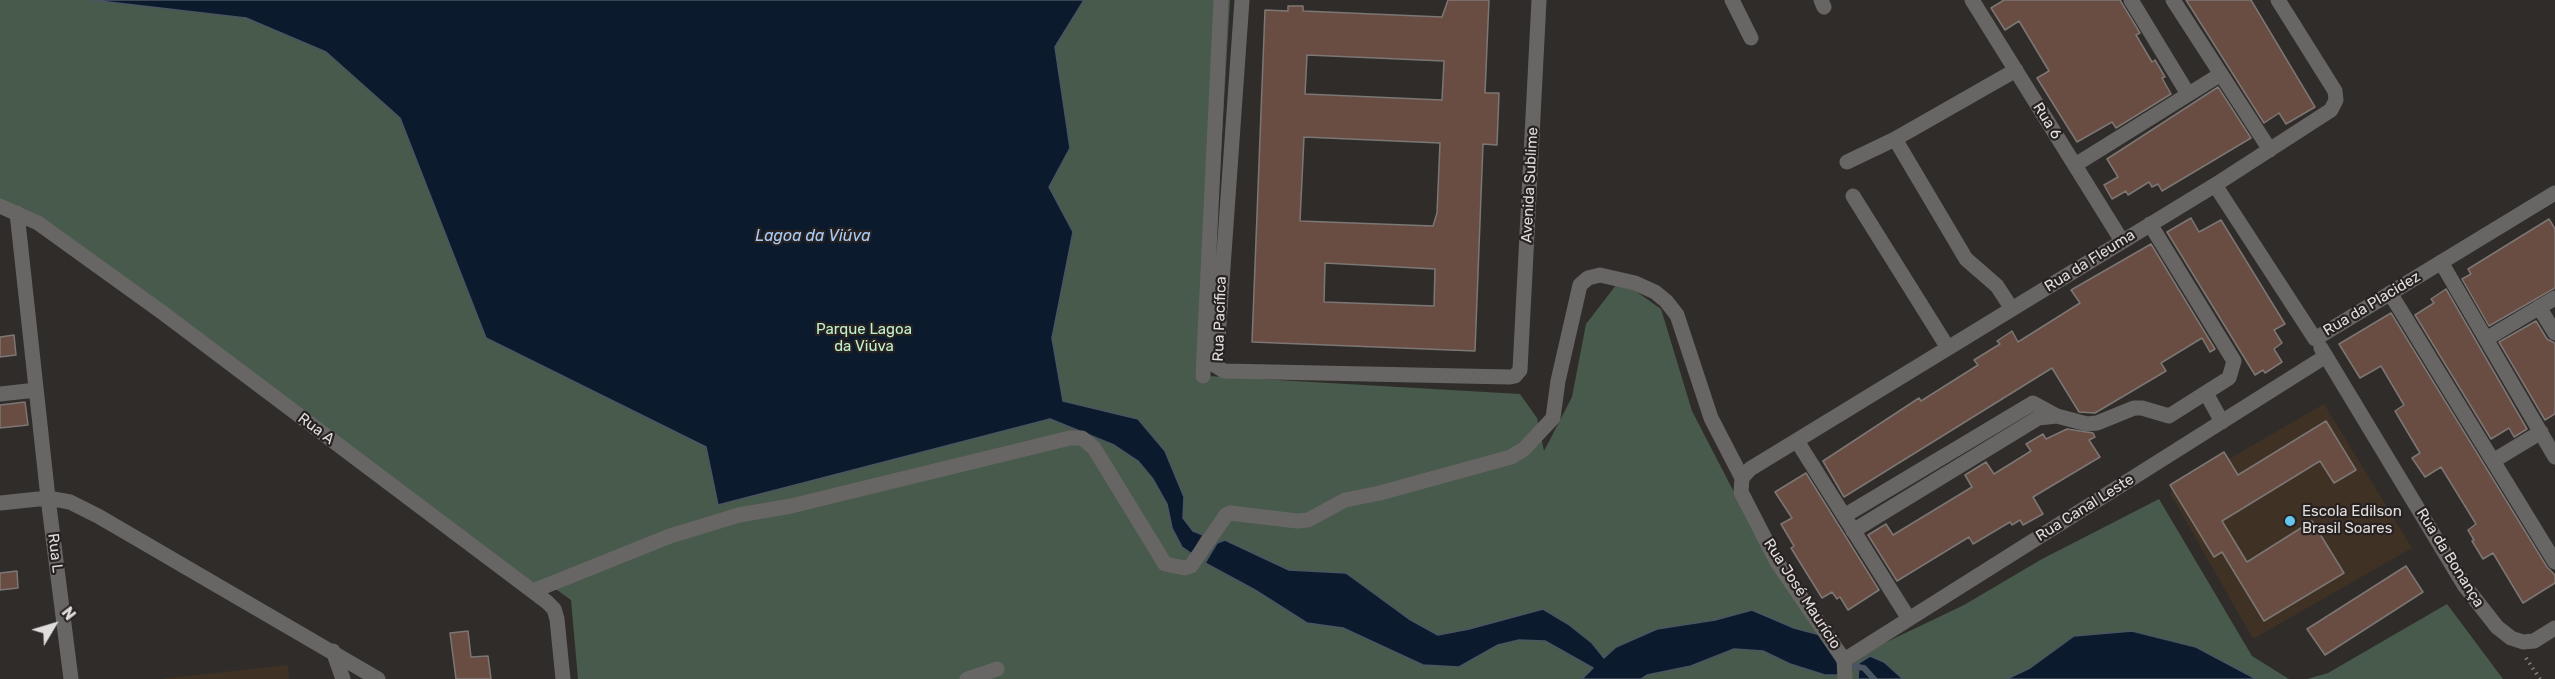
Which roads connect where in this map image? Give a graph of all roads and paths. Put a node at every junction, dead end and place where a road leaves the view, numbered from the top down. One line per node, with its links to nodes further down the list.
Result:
1 (1221, 0): 35 (street)
2 (1242, 0): 34 (street, Rua Pacífica)
3 (1539, 0): 34 (street, Avenida Sublime)
4 (1732, 0): 9 (street)
5 (1972, 0): 10 (street, Rua 6)
6 (2131, 0): 12 (street)
7 (2173, 0): 11 (street)
8 (2278, 0): 14 (street, Rua da Fleuma)
9 (1751, 38)
10 (2016, 70): 13 (street); 16 (street, Rua 6)
11 (2221, 74): 12 (street); 14 (street)
12 (2188, 94): 16 (street)
13 (1895, 139): 15 (street); 28 (street)
14 (2270, 150): 17 (street, Rua da Fleuma)
15 (1847, 162)
16 (2075, 165): 23 (street, Rua 6)
17 (2215, 185): 22 (street, Rua da Fleuma); 30 (street, Rua da Placidez)
18 (2555, 193): 24 (street, Rua da Placidez)
19 (1853, 196): 32 (street)
20 (0, 206): 21 (street, Rua A)
21 (17, 213): 36 (street); 51 (street, Rua A)
22 (2150, 224): 23 (street, Rua da Fleuma); 37 (street)
23 (2122, 241): 28 (street, Rua da Fleuma)
24 (2440, 262): 25 (street, Rua da Placidez); 31 (street)
25 (2390, 293): 30 (street, Rua da Placidez); 44 (street)
26 (2555, 297): 27 (street)
27 (2540, 307): 29 (street); 31 (street)
28 (2012, 309): 32 (street, Rua da Fleuma)
29 (2555, 333)
30 (2315, 339): 33 (street, Rua da Bonança)
31 (2486, 339): 41 (street)
32 (1948, 348): 42 (street, Rua da Fleuma)
33 (2326, 356): 40 (street, Rua Canal Leste); 53 (street, Rua da Bonança)
34 (1520, 370)
35 (1203, 376)
36 (36, 390): 38 (street); 46 (street)
37 (2206, 393): 39 (street); 40 (street)
38 (0, 394)
39 (2057, 416): 48 (street); 49 (street)
40 (2222, 422): 52 (street, Rua Canal Leste)
41 (2541, 432): 43 (street); 44 (street)
42 (1797, 441): 45 (street, Rua da Fleuma); 48 (street)
43 (2555, 457)
44 (2493, 461): 50 (street)
45 (1742, 478): 51 (street, Rua José Maurício); 55 (street, Rua José Maurício)
46 (48, 498): 47 (street); 54 (street); 57 (street, Rua L)
47 (0, 503)
48 (1844, 516): 49 (street)
49 (1853, 531): 52 (street)
50 (2555, 562)
51 (533, 591): 60 (street, Rua A)
52 (1909, 619): 55 (street, Rua Canal Leste)
53 (2555, 628)
54 (333, 651): 58 (street); 59 (street)
55 (1844, 660): 62 (street, Rua José Maurício)
56 (997, 669): 61 (street)
57 (71, 679)
58 (343, 679)
59 (378, 679)
60 (564, 679)
61 (967, 679)
62 (1845, 679)

